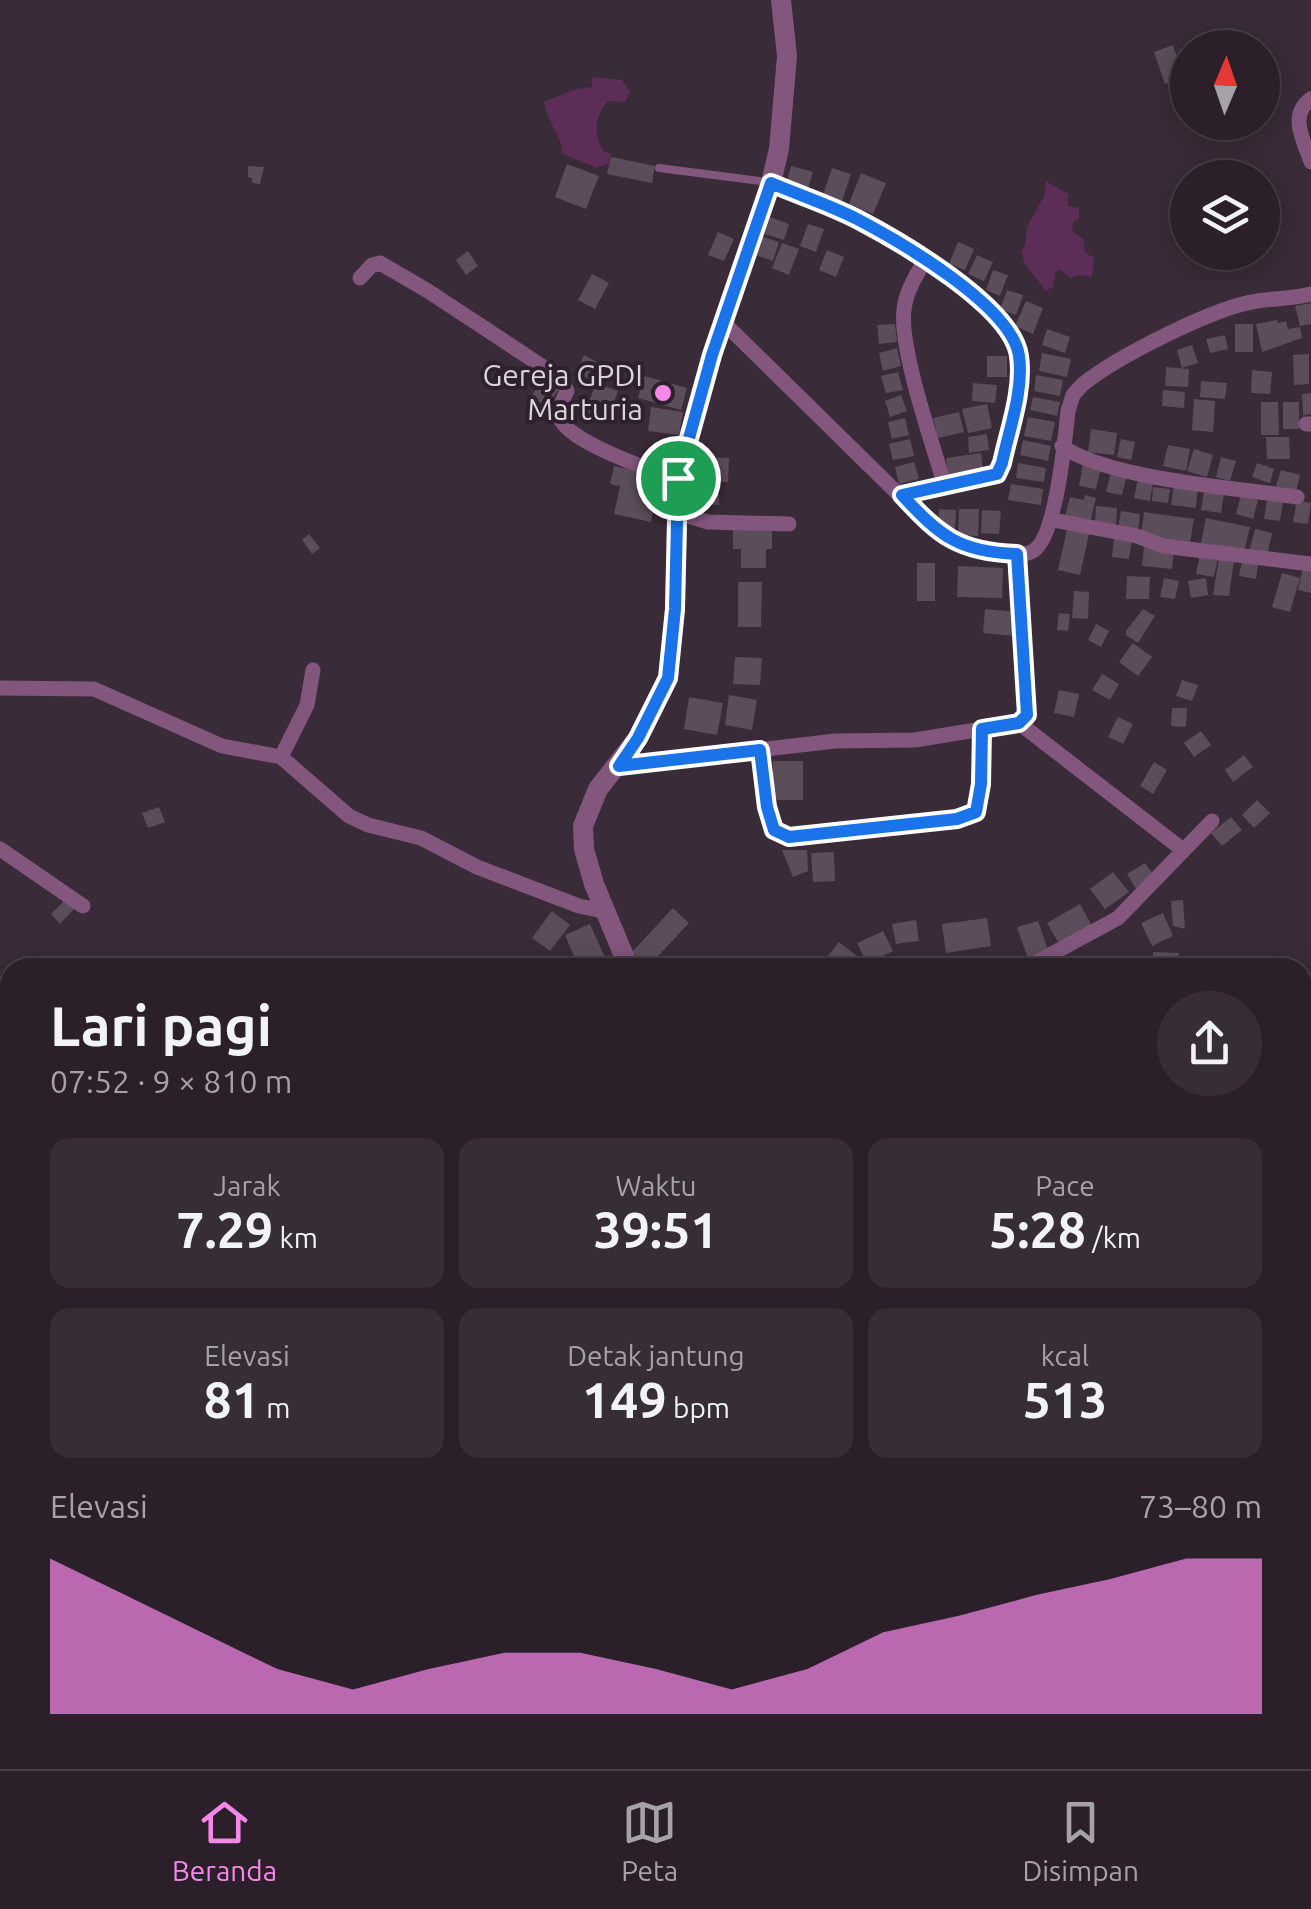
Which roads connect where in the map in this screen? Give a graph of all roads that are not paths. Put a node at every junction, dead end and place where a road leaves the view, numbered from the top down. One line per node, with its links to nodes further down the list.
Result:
1 (781, 0): 5 (street)
2 (1311, 99): 3 (street)
3 (1311, 162)
4 (659, 168): 5 (lane)
5 (771, 183): 6 (street); 9 (street)
6 (925, 260): 12 (street); 12 (street)
7 (360, 278): 11 (street)
8 (1311, 294): 10 (street)
9 (724, 323): 11 (street); 13 (street)
10 (1062, 446): 14 (street); 16 (street)
11 (678, 478): 15 (street)
12 (945, 486): 13 (street)
13 (902, 495): 18 (street)
14 (1297, 497)
15 (678, 514): 17 (street); 26 (street)
16 (1053, 520): 18 (street); 19 (street)
17 (789, 524)
18 (1017, 554): 22 (street)
19 (1311, 564)
20 (313, 670): 25 (street)
21 (0, 688): 25 (street)
22 (1019, 723): 23 (street); 29 (street)
23 (982, 729): 24 (street); 24 (street)
24 (760, 750): 26 (street)
25 (281, 757): 31 (street)
26 (619, 766): 31 (street)
27 (1212, 821): 29 (street)
28 (0, 849): 30 (street)
29 (1184, 850): 33 (street)
30 (83, 906)
31 (604, 911): 32 (street)
32 (625, 958)
33 (1044, 958)

